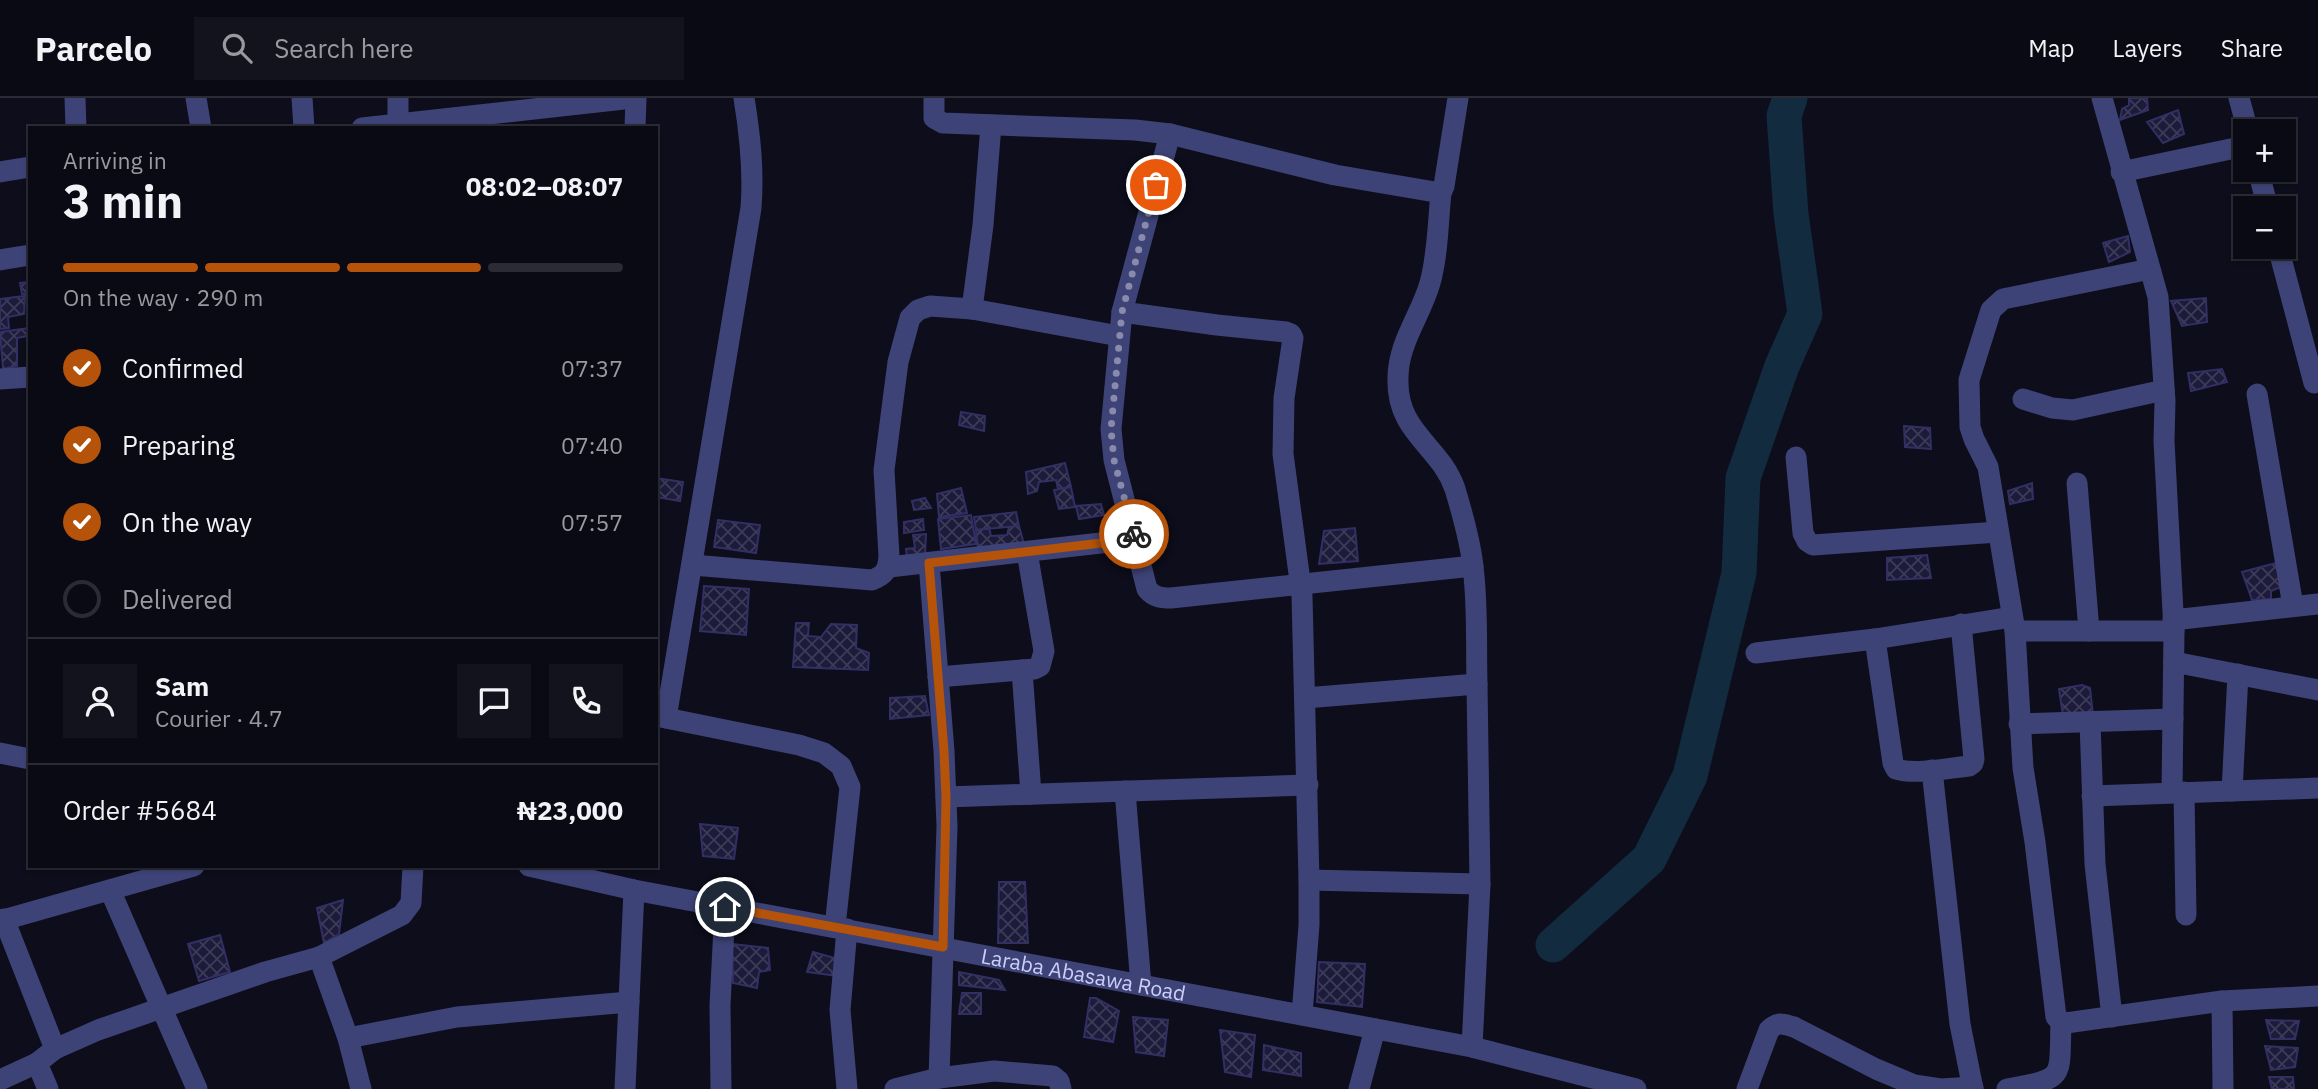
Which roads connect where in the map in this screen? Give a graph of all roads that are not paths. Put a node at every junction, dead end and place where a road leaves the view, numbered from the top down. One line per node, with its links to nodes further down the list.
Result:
1 (75, 98): 14 (street)
2 (196, 98): 15 (street)
3 (302, 98): 16 (street)
4 (398, 98): 17 (street)
5 (634, 98): 11 (street); 18 (street)
6 (744, 98): 44 (street)
7 (934, 98): 13 (street)
8 (1458, 98): 24 (street)
9 (2102, 98): 23 (street)
10 (2239, 98): 12 (street)
11 (508, 112): 17 (street)
12 (2245, 119)
13 (991, 125): 19 (street); 29 (street)
14 (76, 126)
15 (201, 126)
16 (304, 126)
17 (398, 126)
18 (635, 126)
19 (1170, 134): 24 (street); 30 (street)
20 (2233, 149): 23 (street)
21 (28, 167): 22 (street)
22 (0, 172)
23 (2121, 172): 28 (street)
24 (1441, 192): 45 (street)
25 (28, 255): 27 (street)
26 (2281, 259): 34 (street)
27 (0, 260)
28 (2150, 269): 35 (street); 40 (street)
29 (972, 309): 31 (street); 46 (street)
30 (1122, 312): 31 (street); 47 (street)
31 (1119, 336): 41 (street)
32 (28, 377): 33 (street)
33 (0, 379)
34 (2314, 383)
35 (2164, 390): 37 (street); 52 (street)
36 (2258, 394): 49 (street)
37 (2023, 400)
38 (1796, 457): 40 (street)
39 (2077, 483): 53 (street)
40 (1998, 532): 51 (street)
41 (1136, 539): 42 (street); 47 (street)
42 (1027, 552): 43 (street); 57 (street)
43 (929, 563): 46 (street); 59 (street)
44 (693, 565): 46 (street); 63 (street)
45 (1473, 566): 47 (street); 60 (street)
46 (889, 567)
47 (1300, 584): 62 (street)
48 (2318, 604): 49 (street)
49 (2293, 606): 52 (street)
50 (1961, 624): 51 (street); 54 (street); 69 (street)
51 (2013, 624): 53 (street); 66 (street)
52 (2174, 625): 53 (street); 56 (street)
53 (2089, 631)
54 (1875, 639): 55 (street); 69 (street)
55 (1756, 653)
56 (2174, 662): 58 (street); 64 (street)
57 (1022, 670): 59 (street); 75 (street)
58 (2238, 674): 61 (street); 73 (street)
59 (938, 677): 77 (street)
60 (1477, 684): 62 (street); 83 (street)
61 (2318, 690)
62 (1305, 698): 70 (street)
63 (661, 717): 88 (street)
64 (2173, 719): 65 (street); 74 (street)
65 (2090, 722): 66 (street); 76 (street)
66 (2019, 724): 98 (street)
67 (0, 754): 68 (street)
68 (28, 759)
69 (1932, 770): 106 (street)
70 (1308, 785): 72 (street); 81 (street)
71 (2318, 788): 73 (street)
72 (1125, 791): 75 (street); 91 (street)
73 (2232, 791): 74 (street)
74 (2178, 792): 76 (street); 86 (street)
75 (1031, 794): 77 (street)
76 (2092, 796): 97 (street)
77 (946, 797): 89 (street)
78 (184, 868): 82 (street)
79 (414, 868): 90 (street)
80 (537, 868): 84 (street, Laraba Abasawa Road)
81 (1310, 880): 83 (street); 96 (street)
82 (119, 881): 87 (street); 95 (street)
83 (1480, 884): 101 (street)
84 (634, 890): 85 (street, Laraba Abasawa Road); 94 (street)
85 (725, 907): 88 (street, Laraba Abasawa Road); 111 (street)
86 (2186, 915)
87 (2, 920): 102 (street)
88 (841, 928): 89 (street, Laraba Abasawa Road); 112 (street)
89 (943, 947): 91 (street, Laraba Abasawa Road); 104 (street)
90 (319, 957): 95 (street); 100 (street)
91 (1141, 985): 96 (street, Laraba Abasawa Road)
92 (2318, 996): 93 (street)
93 (2222, 1001): 97 (street); 119 (street)
94 (629, 1002): 100 (street); 110 (street)
95 (160, 1007): 102 (street); 108 (street)
96 (1302, 1015): 99 (street, Laraba Abasawa Road)
97 (2112, 1017): 98 (street)
98 (2060, 1021): 118 (street)
99 (1375, 1029): 101 (street, Laraba Abasawa Road); 115 (street)
100 (348, 1038): 109 (street)
101 (1472, 1047): 116 (street, Laraba Abasawa Road)
102 (55, 1049): 103 (street)
103 (37, 1063): 105 (street); 107 (street)
104 (939, 1078): 113 (street); 114 (street)
105 (0, 1080)
106 (1973, 1088): 117 (street)
107 (48, 1089)
108 (197, 1089)
109 (361, 1089)
110 (625, 1089)
111 (721, 1089)
112 (847, 1089)
113 (895, 1089)
114 (1061, 1089)
115 (1359, 1089)
116 (1636, 1089)
117 (1747, 1089)
118 (2007, 1089)
119 (2223, 1089)

